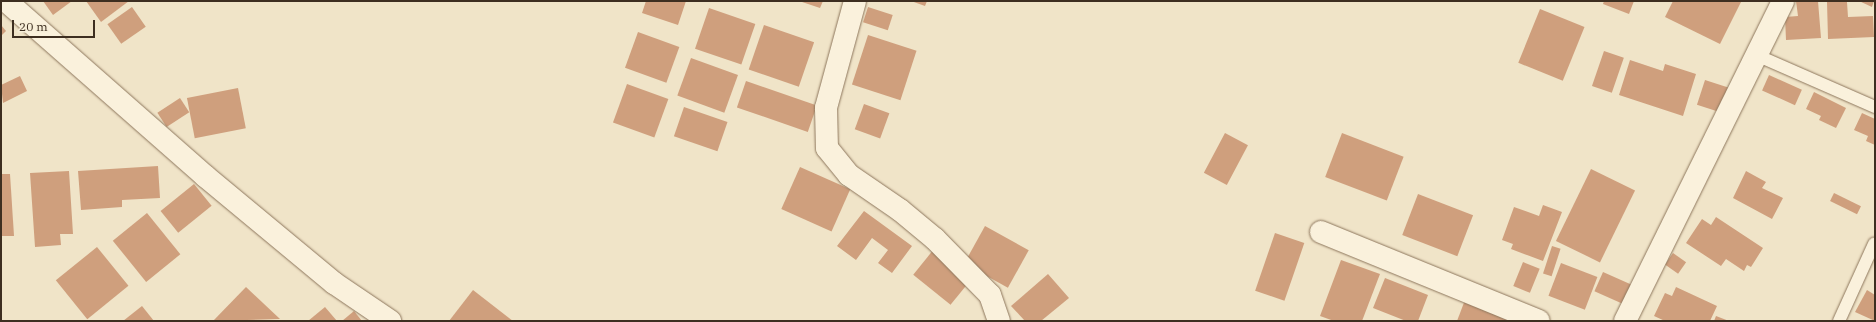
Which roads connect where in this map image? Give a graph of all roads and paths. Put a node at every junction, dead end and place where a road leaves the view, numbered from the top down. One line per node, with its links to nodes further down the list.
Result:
1 (6, 1): 8 (street)
2 (855, 1): 9 (street)
3 (1783, 1): 4 (street)
4 (1756, 55): 5 (lane); 11 (street)
5 (1875, 107)
6 (1321, 232): 10 (street)
7 (1874, 244): 12 (lane)
8 (390, 321)
9 (999, 321)
10 (1539, 321)
11 (1625, 321)
12 (1839, 321)

